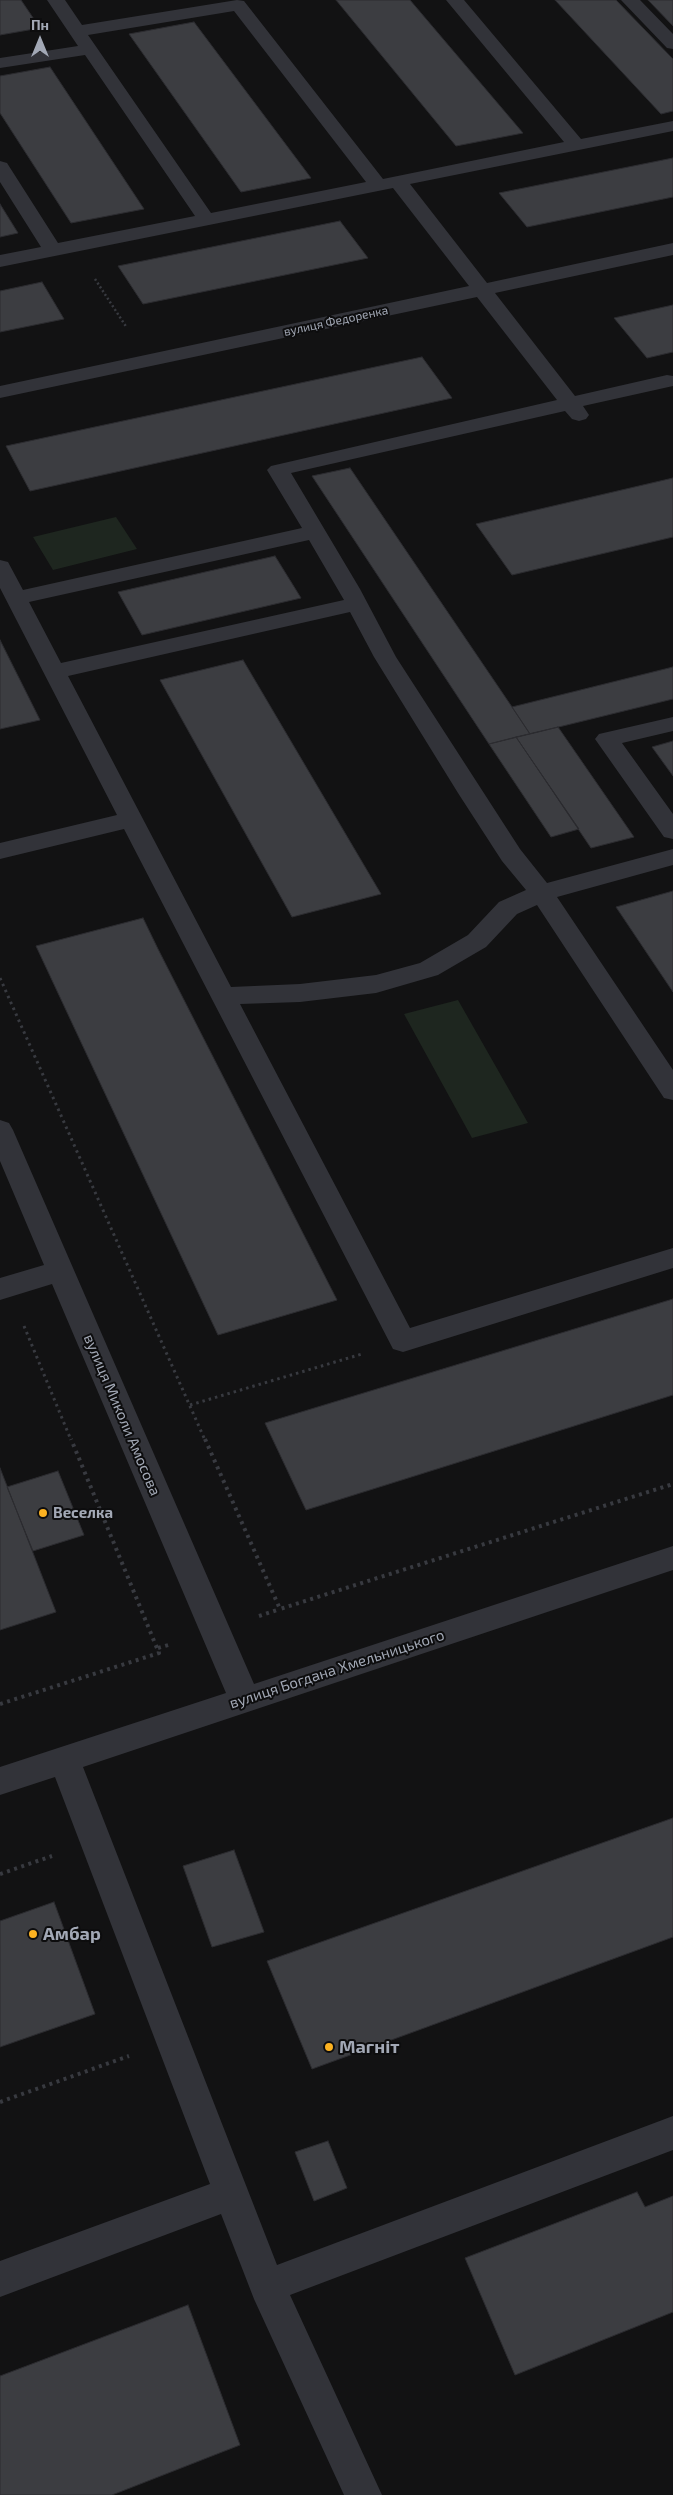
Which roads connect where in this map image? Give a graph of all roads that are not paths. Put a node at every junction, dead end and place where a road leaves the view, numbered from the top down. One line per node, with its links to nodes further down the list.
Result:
1 (56, 0): 4 (street)
2 (456, 0): 9 (street)
3 (630, 0): 5 (street)
4 (78, 32): 6 (street); 12 (street)
5 (673, 44)
6 (90, 49): 7 (street); 13 (street)
7 (0, 63)
8 (673, 126): 9 (street)
9 (576, 145): 11 (street)
10 (0, 167): 14 (street)
11 (398, 181): 12 (street); 17 (street)
12 (377, 184): 13 (street)
13 (206, 220): 14 (street)
14 (53, 250): 16 (street)
15 (673, 250): 17 (street, вулиця Федоренка)
16 (0, 260)
17 (483, 290): 19 (street, вулиця Федоренка); 20 (street)
18 (667, 381): 20 (street)
19 (0, 392)
20 (575, 410): 21 (street)
21 (314, 532): 23 (street); 24 (street)
22 (0, 567): 23 (street)
23 (16, 598): 25 (street)
24 (356, 604): 25 (street); 31 (street)
25 (55, 672): 27 (street)
26 (673, 724): 28 (street)
27 (131, 818): 29 (street); 32 (street)
28 (673, 831)
29 (0, 851)
30 (673, 857): 31 (street)
31 (542, 893): 32 (street); 33 (street)
32 (223, 996): 35 (street)
33 (673, 1091)
34 (0, 1130): 36 (street, вулиця Миколи Амосова)
35 (673, 1258)
36 (61, 1271): 37 (street); 39 (street, вулиця Миколи Амосова)
37 (4, 1288)
38 (673, 1558): 39 (street, вулиця Богдана Хмельницького)
39 (245, 1700): 40 (street, вулиця Богдана Хмельницького)
40 (64, 1760): 41 (street, вулиця Богдана Хмельницького); 43 (street)
41 (0, 1781)
42 (673, 2133): 45 (street)
43 (231, 2193): 44 (street); 45 (street)
44 (0, 2279)
45 (267, 2286): 46 (street)
46 (363, 2495)

